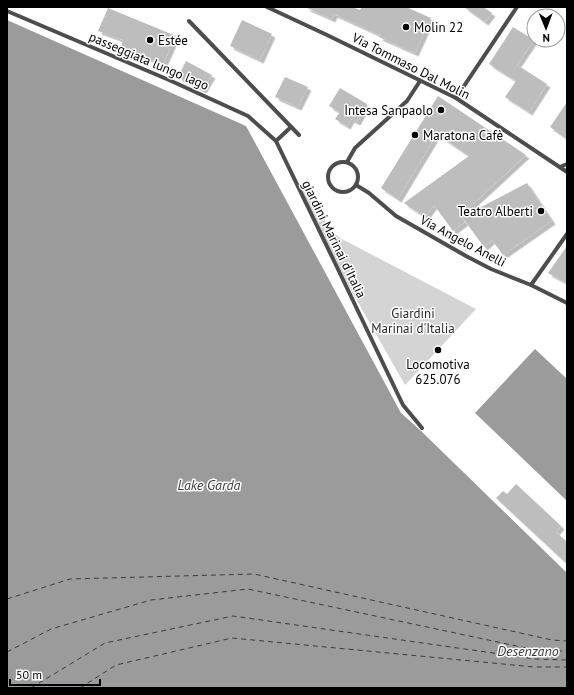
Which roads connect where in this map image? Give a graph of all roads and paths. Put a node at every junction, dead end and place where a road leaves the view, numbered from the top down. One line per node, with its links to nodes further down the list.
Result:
1 (267, 7): 5 (street, Via Tommaso Dal Molin)
2 (517, 7): 6 (street)
3 (7, 11): 9 (street, passeggiata lungo lago)
4 (189, 21): 7 (street)
5 (420, 81): 6 (street, Via Tommaso Dal Molin); 10 (street)
6 (456, 98): 12 (street, Via Tommaso Dal Molin)
7 (291, 127): 8 (street); 9 (street)
8 (298, 135)
9 (276, 141): 18 (street, giardini Marinai d'Italia)
10 (347, 162): 14 (street); 14 (street)
11 (567, 164): 12 (street)
12 (560, 167): 13 (street, Via Tommaso Dal Molin)
13 (567, 172)
14 (356, 185): 16 (street, Via Angelo Anelli)
15 (567, 234): 16 (street)
16 (531, 285): 17 (street, Via Angelo Anelli)
17 (567, 303)
18 (422, 428)

